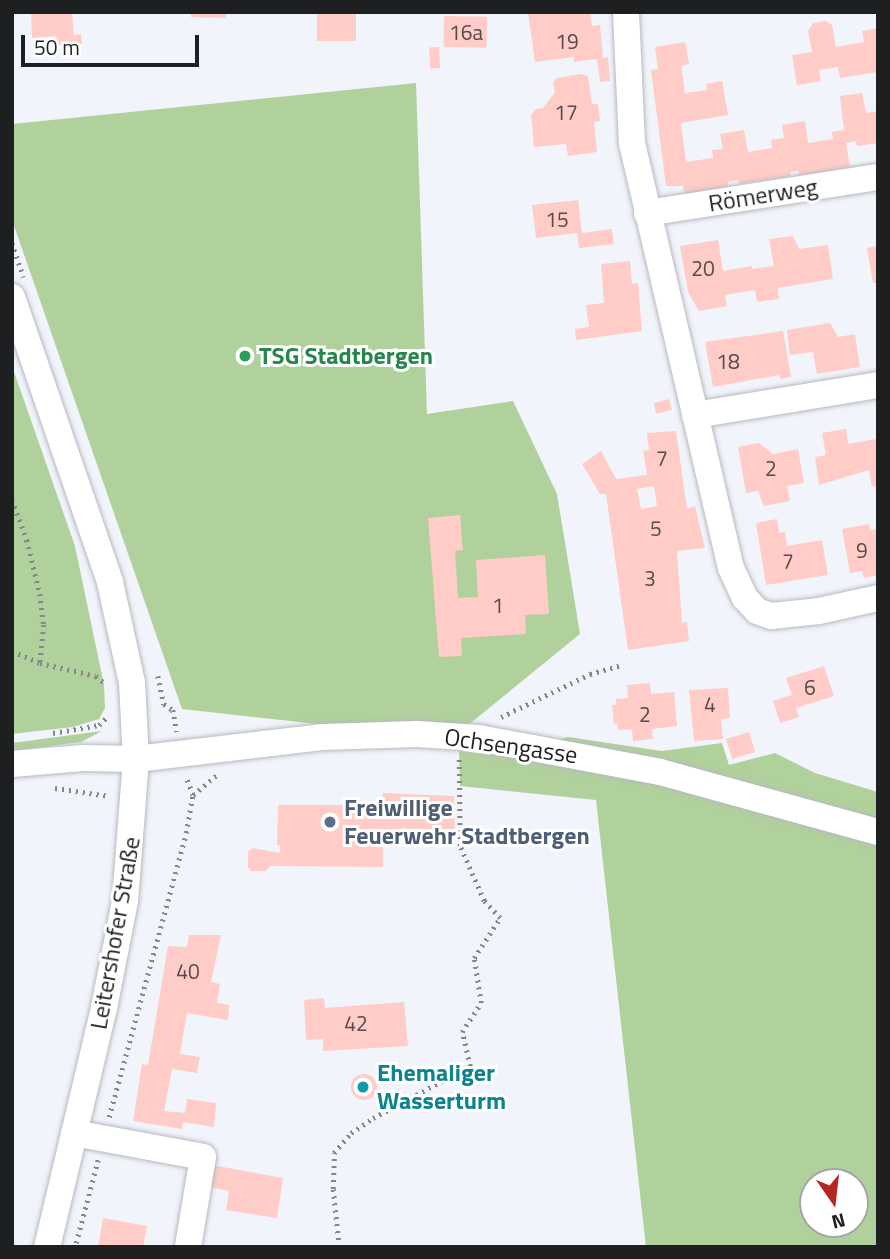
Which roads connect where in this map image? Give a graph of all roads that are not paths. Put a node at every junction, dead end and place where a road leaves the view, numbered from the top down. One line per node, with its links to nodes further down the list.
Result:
1 (627, 12): 3 (street)
2 (878, 177): 3 (street, Römerweg)
3 (648, 214): 6 (street)
4 (12, 297): 8 (street, Leitershofer Straße)
5 (878, 385): 6 (street)
6 (695, 415): 7 (street)
7 (878, 598)
8 (136, 759): 9 (street, Ochsengasse); 10 (street, Ochsengasse); 11 (street, Leitershofer Straße)
9 (12, 764)
10 (878, 832)
11 (74, 1133): 12 (street, Leitershofer Straße); 13 (street)
12 (47, 1247)
13 (188, 1247)

